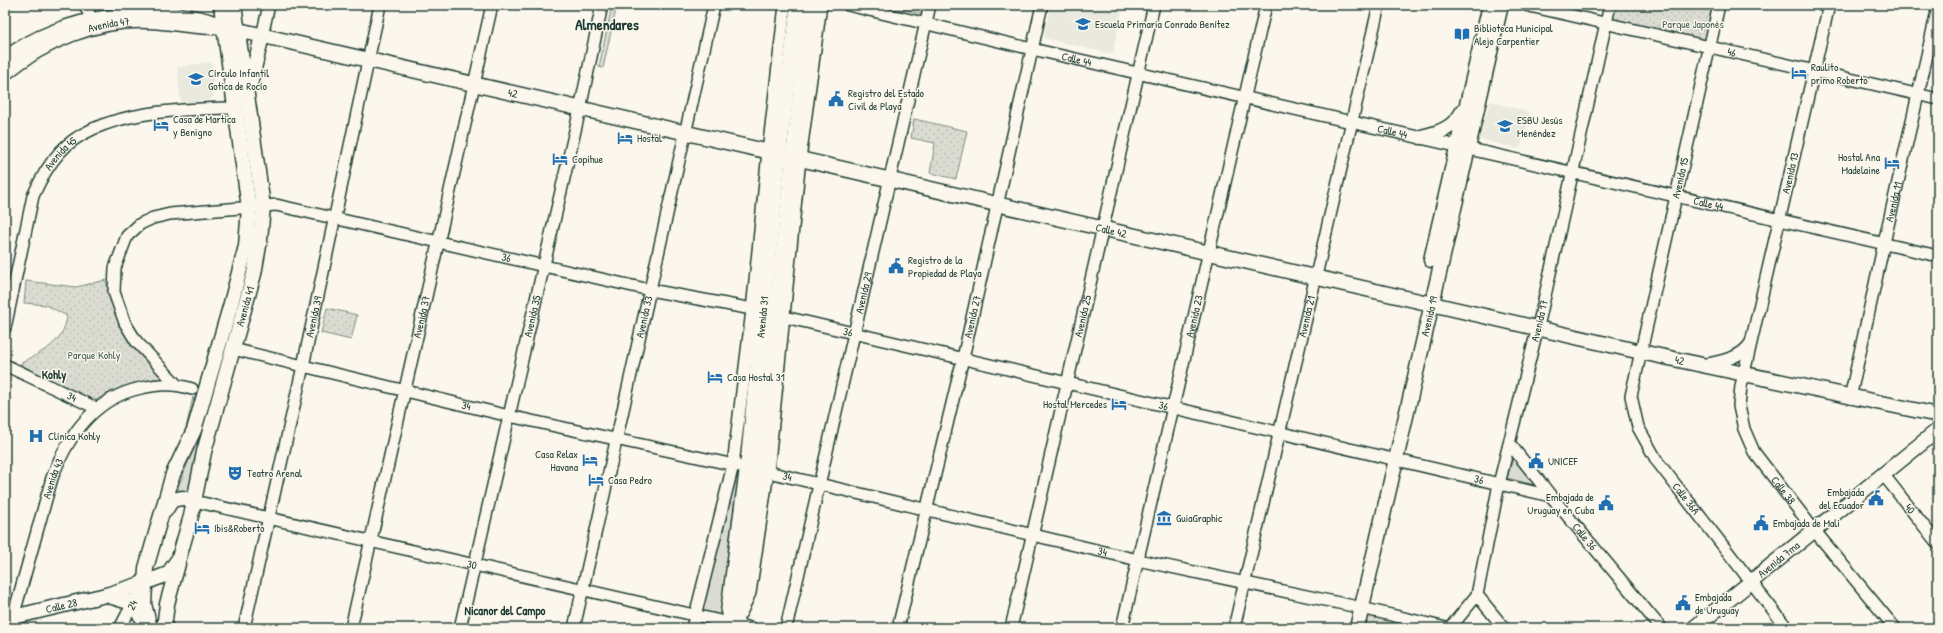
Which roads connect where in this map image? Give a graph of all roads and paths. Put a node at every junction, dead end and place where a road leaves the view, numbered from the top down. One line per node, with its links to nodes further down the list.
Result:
1 (221, 5): 29 (main road, Avenida 41)
2 (234, 5): 29 (main road, Avenida 41)
3 (269, 5): 30 (street)
4 (380, 5): 34 (street, Avenida 39)
5 (492, 5): 38 (street, Avenida 37)
6 (602, 5): 45 (street, Avenida 35)
7 (714, 5): 47 (street, Avenida 33)
8 (785, 5): 50 (street, Avenida 31)
9 (798, 5): 50 (main road, Avenida 31)
10 (811, 5): 51 (main road, Avenida 31)
11 (821, 5): 51 (street, Avenida 31)
12 (848, 5): 27 (street, Calle 44)
13 (930, 5): 27 (street, Avenida 29)
14 (1042, 5): 32 (street, Avenida 27)
15 (1154, 5): 37 (street, Avenida 25)
16 (1266, 5): 40 (street, Avenida 23)
17 (1379, 5): 46 (street, Avenida 21)
18 (1490, 5): 43 (main road, Avenida 19)
19 (1501, 5): 49 (main road, Avenida 19)
20 (1525, 5): 28 (street, 46)
21 (1610, 5): 28 (street, Avenida 17)
22 (1719, 5): 31 (street, Avenida 15)
23 (1829, 5): 35 (street, Avenida 13)
24 (187, 7): 26 (main road, Avenida 47); 29 (main road, Avenida 47)
25 (1938, 7): 39 (street, Avenida 11)
26 (90, 16): 29 (main road, Avenida 47); 33 (main road, Avenida 47); 36 (main road, Avenida 47)
27 (926, 24): 32 (street, Calle 44); 53 (street, Avenida 29)
28 (1606, 24): 31 (street, 46); 52 (street, Avenida 17)
29 (231, 28): 30 (main road, 42); 42 (main road, Avenida 41); 44 (main road, Avenida 41)
30 (262, 36): 34 (main road, 42); 42 (main road)
31 (1710, 48): 35 (street, 46); 54 (street, Avenida 15)
32 (1032, 49): 37 (street, Calle 44); 55 (street, Avenida 27)
33 (5, 59)
34 (367, 60): 38 (main road, 42); 57 (street, Avenida 39)
35 (1814, 72): 39 (street, 46); 58 (street, Avenida 13)
36 (5, 73)
37 (1137, 73): 40 (street, Calle 44); 59 (street, Avenida 25)
38 (473, 85): 45 (main road, 42); 60 (street, Avenida 37)
39 (1918, 95): 41 (street, 46); 61 (street, Avenida 11)
40 (1244, 97): 46 (street, Calle 44); 62 (street, Avenida 23)
41 (1938, 99)
42 (249, 103): 56 (main road, Avenida 41)
43 (1468, 104): 48 (main road); 49 (main road, Avenida 19)
44 (236, 108): 56 (main road, Avenida 41); 69 (street, Avenida 45)
45 (580, 109): 47 (main road, 42); 64 (street, Avenida 35)
46 (1353, 121): 48 (street, Calle 44); 65 (street, Avenida 21)
47 (686, 133): 50 (main road, 42); 66 (street, Avenida 33)
48 (1421, 137): 49 (street, Calle 44)
49 (1462, 146): 52 (street, Calle 44); 67 (main road, Avenida 19)
50 (773, 153): 51 (main road, 42); 68 (main road, Avenida 31)
51 (797, 158): 53 (main road, Calle 42); 68 (main road, Avenida 31)
52 (1572, 172): 54 (street, Calle 44); 70 (street, Avenida 17)
53 (889, 179): 55 (main road, Calle 42); 71 (street, Avenida 29)
54 (1676, 196): 58 (street, Calle 44); 74 (street, Avenida 15)
55 (996, 204): 59 (main road, Calle 42); 75 (street, Avenida 27)
56 (256, 207): 57 (street, 36); 73 (main road, Avenida 41); 80 (main road, Avenida 41); 82 (street, Avenida 43)
57 (335, 218): 60 (street, 36); 78 (street, Avenida 39)
58 (1779, 219): 61 (street, Calle 44); 72 (street, Avenida 13)
59 (1102, 229): 62 (main road, Calle 42); 81 (street, Avenida 25)
60 (439, 240): 64 (street, 36); 84 (street, Avenida 37)
61 (1884, 244): 63 (street, Calle 44); 85 (street, Avenida 11)
62 (1209, 253): 65 (main road, Calle 42); 87 (street, Avenida 23)
63 (1938, 256)
64 (544, 265): 66 (street, 36); 90 (street, Avenida 35)
65 (1316, 278): 67 (main road, Calle 42); 92 (street, Avenida 21)
66 (650, 290): 68 (street, 36); 93 (street, Avenida 33)
67 (1426, 303): 70 (main road, 42); 95 (main road, Avenida 19)
68 (769, 313): 71 (street, 36); 96 (street, Avenida 31); 97 (main road, Avenida 31); 97 (street, Avenida 31)
69 (5, 328)
70 (1537, 328): 74 (main road, 42); 94 (street, Avenida 17)
71 (854, 332): 75 (street, 36); 100 (street, Avenida 29)
72 (1751, 342): 77 (street); 79 (street, Avenida 13)
73 (233, 349): 78 (street, 34); 102 (main road, Avenida 41)
74 (1641, 352): 77 (main road, 42); 115 (street, Calle 36A)
75 (962, 358): 81 (street, 36); 103 (street, Avenida 27)
76 (5, 365): 88 (street, 34)
77 (1702, 365): 79 (main road, 42)
78 (303, 366): 84 (street, 34); 105 (street, Avenida 39)
79 (1743, 375): 85 (main road, 42); 106 (street, Calle 38)
80 (208, 380): 83 (street); 86 (main road, Avenida 41)
81 (1067, 382): 87 (street, 36); 107 (street, Avenida 25)
82 (176, 384): 83 (street, Avenida 43); 88 (street, Avenida 43)
83 (192, 389): 86 (street)
84 (404, 391): 90 (street, 34); 108 (street, Avenida 37)
85 (1850, 398): 89 (main road, 42)
86 (200, 405): 104 (main road, Avenida 41)
87 (1173, 407): 92 (street, 36); 111 (street, Avenida 23)
88 (96, 408): 124 (street, Avenida 43)
89 (1938, 415)
90 (509, 416): 93 (street, 34); 113 (street, Avenida 35)
91 (1938, 430): 98 (main road, Avenida 7ma)
92 (1280, 433): 95 (street, 36); 117 (street, Avenida 21)
93 (618, 439): 96 (street, 34); 118 (street, Avenida 33)
94 (1510, 444): 99 (street, Avenida 17); 101 (street, Calle 36)
95 (1391, 458): 99 (street, 36); 122 (main road, Avenida 19)
96 (733, 465): 97 (street, 34); 123 (street, Avenida 31)
97 (758, 470): 100 (street, 34); 125 (main road, Avenida 31); 125 (street, Avenida 31)
98 (1882, 474): 106 (main road, Avenida 7ma); 109 (street, 40)
99 (1499, 484): 101 (street, 36); 120 (street, Avenida 17)
100 (821, 485): 103 (street, 34); 135 (street, Avenida 29)
101 (1550, 496): 145 (street, Calle 36)
102 (194, 501): 104 (main road); 105 (street, 30); 112 (main road, Avenida 41)
103 (927, 510): 107 (street, 34); 136 (street, Avenida 27)
104 (162, 516): 110 (main road, Avenida 41)
105 (268, 517): 108 (street, 30); 129 (street, Avenida 39)
106 (1814, 530): 115 (main road, Avenida 7ma); 148 (street, Calle 38)
107 (1031, 535): 111 (street, 34); 137 (street, Avenida 25)
108 (371, 541): 113 (street, 30); 130 (street, Avenida 37)
109 (1938, 544)
110 (152, 551): 112 (main road); 114 (main road, Avenida 41)
111 (1138, 560): 117 (street, 34); 138 (street, Avenida 23)
112 (177, 562): 116 (main road); 128 (main road, Avenida 41)
113 (474, 565): 118 (street, 30); 131 (street, Avenida 35)
114 (146, 568): 116 (main road, Avenida 41); 119 (main road, Calle 28)
115 (1750, 581): 146 (main road, Avenida 7ma); 147 (street, Calle 36A)
116 (144, 583): 119 (main road, Calle 28); 121 (street, 24); 127 (main road, Avenida 41)
117 (1245, 584): 122 (street, 34); 139 (street, Avenida 21)
118 (583, 590): 123 (street, 30); 132 (street, Avenida 33)
119 (112, 594): 121 (main road); 124 (main road, Calle 28)
120 (1477, 595): 143 (street, Avenida 17); 144 (street)
121 (133, 605): 126 (street, 24); 127 (main road)
122 (1358, 607): 140 (main road, Avenida 19); 141 (main road, Avenida 19); 142 (street, 34)
123 (695, 615): 125 (street, 30); 133 (street, Avenida 31)
124 (9, 618)
125 (730, 626): 134 (street, 30)
126 (120, 628)
127 (150, 628)
128 (164, 628)
129 (244, 628)
130 (351, 628)
131 (460, 628)
132 (574, 628)
133 (692, 628)
134 (751, 628)
135 (786, 628)
136 (898, 628)
137 (1011, 628)
138 (1122, 628)
139 (1234, 628)
140 (1348, 628)
141 (1357, 628)
142 (1446, 628)
143 (1450, 628)
144 (1504, 628)
145 (1661, 628)
146 (1694, 628)
147 (1786, 628)
148 (1896, 628)

